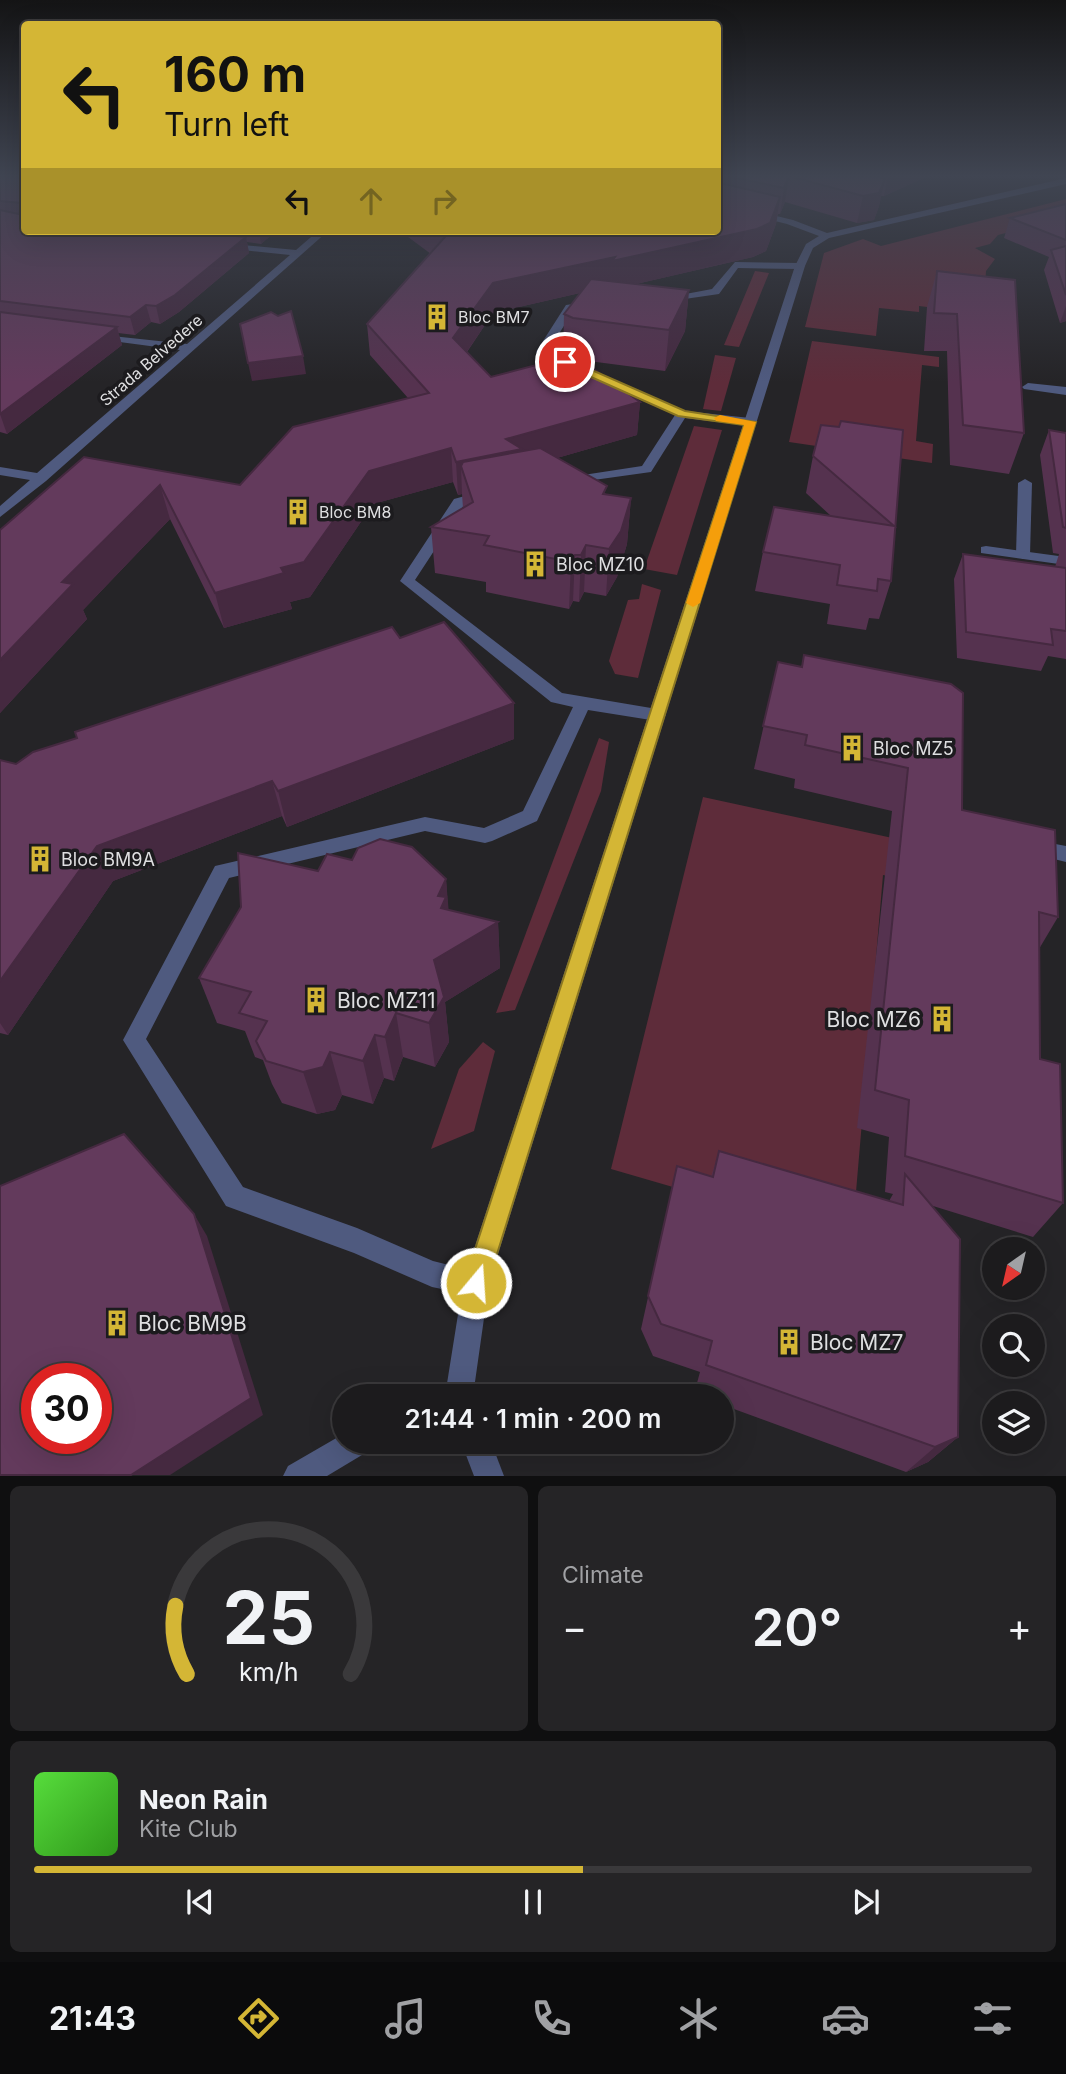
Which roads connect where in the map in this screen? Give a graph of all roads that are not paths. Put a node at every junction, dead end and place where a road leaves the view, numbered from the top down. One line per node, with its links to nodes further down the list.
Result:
1 (223, 245): 4 (street)
2 (308, 245): 4 (street, Strada Belvedere)
3 (812, 245): 5 (street)
4 (299, 253): 9 (street, Strada Belvedere)
5 (800, 266): 6 (street); 13 (street)
6 (656, 300)
7 (594, 305): 12 (street)
8 (78, 333): 9 (street)
9 (189, 348): 15 (street, Strada Belvedere)
10 (1028, 387): 11 (street)
11 (1066, 391)
12 (682, 414): 13 (street); 17 (street)
13 (750, 422): 24 (street)
14 (0, 471): 15 (street)
15 (41, 478): 19 (street, Strada Belvedere)
16 (1025, 483): 21 (street)
17 (555, 484)
18 (502, 492): 23 (street)
19 (0, 513)
20 (986, 550): 21 (street)
21 (1023, 555): 22 (street)
22 (1066, 561)
23 (583, 703): 24 (street); 27 (street)
24 (657, 715): 27 (street)
25 (1045, 850): 26 (street)
26 (1066, 854)
27 (476, 1283): 28 (street)
28 (461, 1384)
29 (336, 1454): 31 (street)
30 (481, 1454): 32 (street)
31 (298, 1475)
32 (489, 1475)

